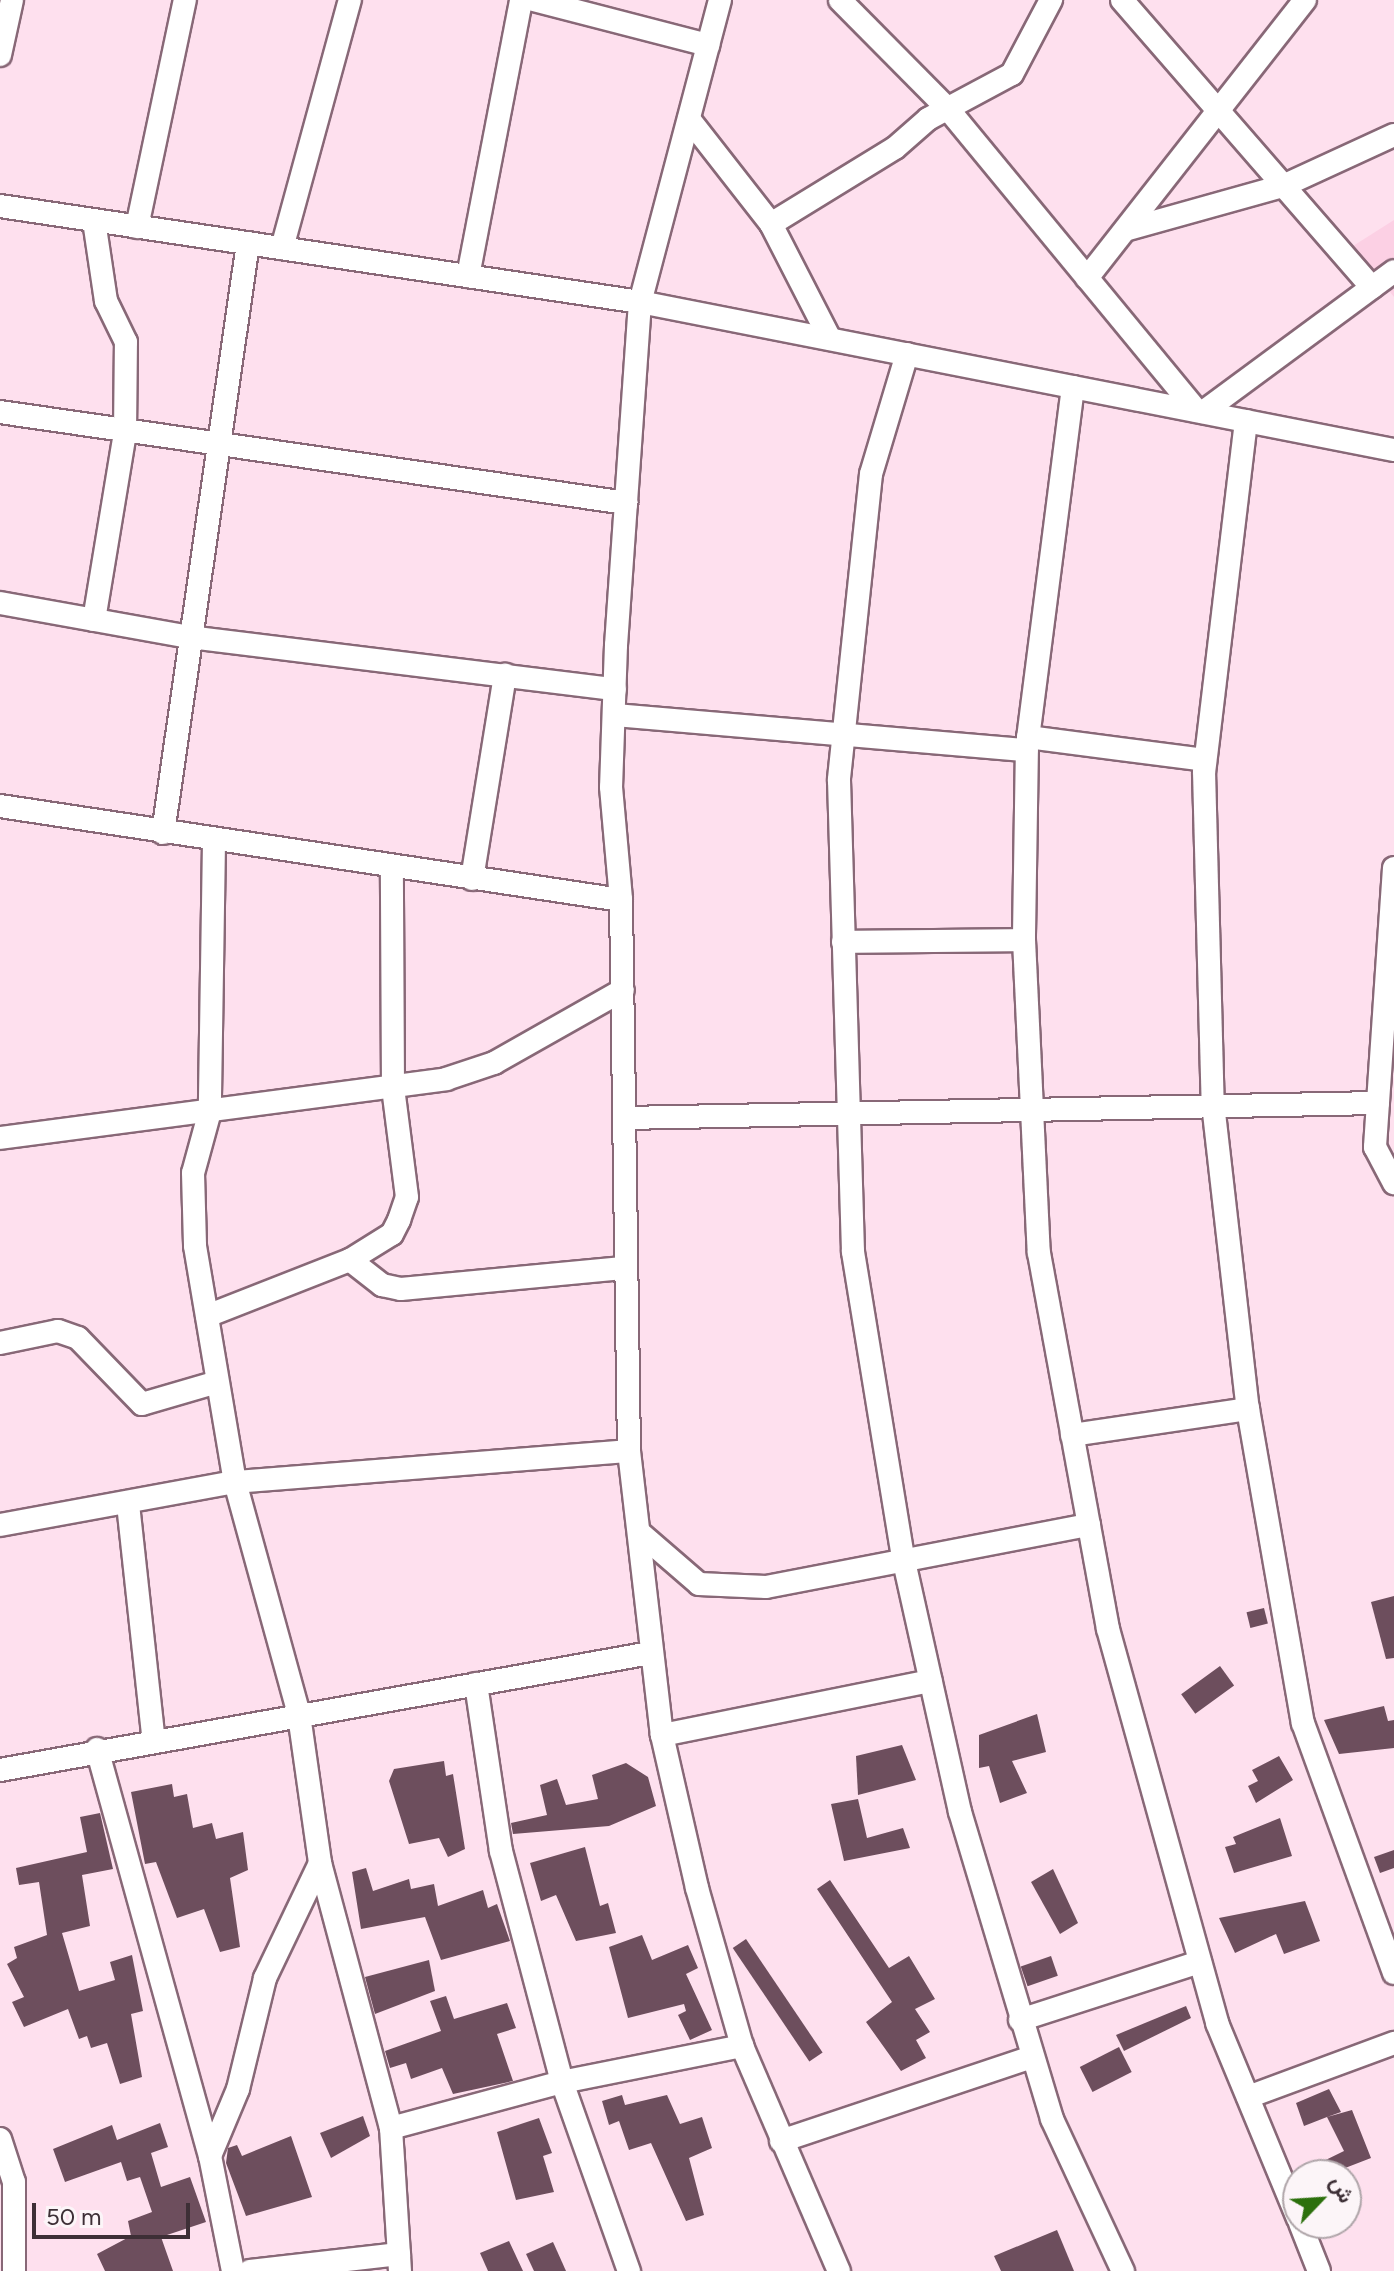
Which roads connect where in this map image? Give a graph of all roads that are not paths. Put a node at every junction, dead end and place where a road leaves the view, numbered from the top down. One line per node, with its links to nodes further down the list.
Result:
1 (12, 0): 12 (street)
2 (185, 0): 21 (street)
3 (350, 0): 24 (street)
4 (521, 0): 26 (street)
5 (534, 0): 11 (street)
6 (720, 0): 11 (street)
7 (840, 0): 13 (street)
8 (1051, 0): 13 (street)
9 (1122, 0): 14 (street)
10 (1305, 0): 14 (street)
11 (708, 45): 15 (street)
12 (0, 55)
13 (948, 109): 20 (street); 27 (street)
14 (1219, 112): 17 (street); 22 (street)
15 (689, 119): 20 (street); 29 (street)
16 (1394, 135): 17 (street)
17 (1283, 186): 22 (street); 28 (street)
18 (0, 206): 19 (street)
19 (94, 221): 21 (street); 36 (street)
20 (771, 224): 30 (street)
21 (137, 227): 23 (street)
22 (1125, 230): 27 (street)
23 (248, 243): 24 (street); 37 (street)
24 (282, 248): 26 (street)
25 (1394, 271): 28 (street)
26 (468, 276): 29 (street)
27 (1087, 278): 34 (street)
28 (1372, 288): 34 (street)
29 (640, 302): 30 (street); 39 (street)
30 (830, 339): 31 (street)
31 (907, 354): 32 (street); 46 (street)
32 (1073, 387): 34 (street); 47 (street)
33 (0, 412): 36 (street)
34 (1200, 412): 35 (street)
35 (1246, 421): 38 (street); 48 (street)
36 (125, 433): 37 (street); 41 (street)
37 (219, 449): 39 (street); 42 (street)
38 (1394, 450)
39 (626, 503): 44 (street)
40 (0, 603): 41 (street)
41 (94, 620): 42 (street)
42 (189, 637): 43 (street); 50 (street)
43 (505, 675): 44 (street); 54 (street)
44 (615, 689): 45 (street)
45 (615, 715): 46 (street); 55 (street)
46 (842, 734): 47 (street); 57 (street)
47 (1028, 743): 48 (street); 56 (street)
48 (1205, 760): 61 (street)
49 (0, 806): 50 (street)
50 (163, 833): 51 (street)
51 (214, 842): 52 (street); 63 (street)
52 (392, 867): 54 (street); 59 (street)
53 (1394, 868): 60 (street)
54 (472, 879): 55 (street)
55 (621, 900): 58 (street)
56 (1024, 940): 57 (street); 62 (street)
57 (843, 942): 64 (street)
58 (623, 990): 59 (street); 65 (street)
59 (393, 1088): 63 (street); 68 (street)
60 (1378, 1103): 61 (street); 67 (street)
61 (1213, 1104): 62 (street); 73 (street)
62 (1032, 1108): 64 (street); 74 (street)
63 (210, 1111): 66 (street); 70 (street)
64 (848, 1113): 65 (street); 81 (street)
65 (624, 1118): 69 (street)
66 (0, 1138)
67 (1394, 1183)
68 (350, 1260): 69 (street); 70 (street)
69 (623, 1268): 75 (street)
70 (207, 1316): 72 (street)
71 (0, 1343): 72 (street)
72 (214, 1383): 76 (street)
73 (1248, 1409): 74 (street); 92 (street)
74 (1072, 1435): 79 (street)
75 (629, 1451): 76 (street); 80 (street)
76 (235, 1482): 77 (street); 85 (street)
77 (128, 1504): 78 (street); 87 (street)
78 (0, 1525)
79 (1089, 1525): 81 (street); 91 (street)
80 (640, 1533): 81 (street); 82 (street)
81 (904, 1560): 83 (street)
82 (650, 1653): 84 (street); 86 (street)
83 (931, 1681): 86 (street); 93 (street)
84 (476, 1684): 85 (street); 97 (street)
85 (299, 1715): 87 (street); 90 (street)
86 (662, 1735): 95 (street)
87 (154, 1742): 88 (street)
88 (97, 1749): 89 (street); 102 (street)
89 (0, 1770)
90 (320, 1863): 99 (street); 102 (street)
91 (1200, 1962): 93 (street); 98 (street)
92 (1394, 1973)
93 (1020, 2020): 96 (street)
94 (1394, 2043): 98 (street)
95 (742, 2046): 97 (street); 101 (street)
96 (1032, 2057): 101 (street); 111 (street)
97 (562, 2082): 99 (street); 109 (street)
98 (1248, 2097): 103 (street)
99 (391, 2128): 105 (street)
100 (0, 2139): 106 (street)
101 (781, 2141): 110 (street)
102 (210, 2156): 107 (street)
103 (1282, 2180)
104 (1306, 2239): 112 (street)
105 (400, 2262): 108 (street)
106 (10, 2269)
107 (233, 2271)
108 (250, 2271)
109 (629, 2271)
110 (839, 2271)
111 (1123, 2271)
112 (1319, 2271)

